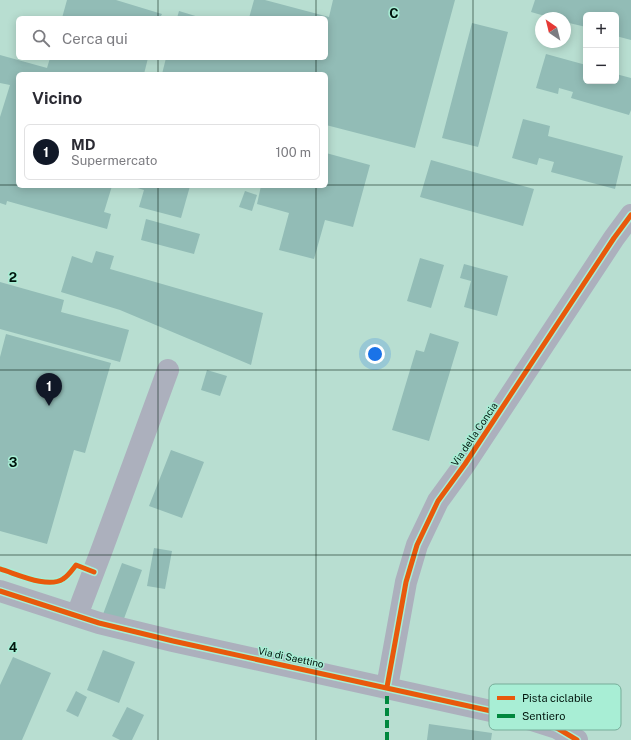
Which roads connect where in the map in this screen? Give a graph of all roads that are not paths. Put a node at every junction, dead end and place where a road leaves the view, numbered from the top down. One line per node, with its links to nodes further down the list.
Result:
1 (631, 215): 5 (street, Via della Concia)
2 (168, 370): 4 (street)
3 (0, 591): 4 (street, Via di Saettino)
4 (77, 615): 5 (street, Via di Saettino)
5 (387, 687): 6 (street, Via di Saettino)
6 (489, 710)
7 (560, 730): 8 (street, Via di Saettino)
8 (577, 740)

